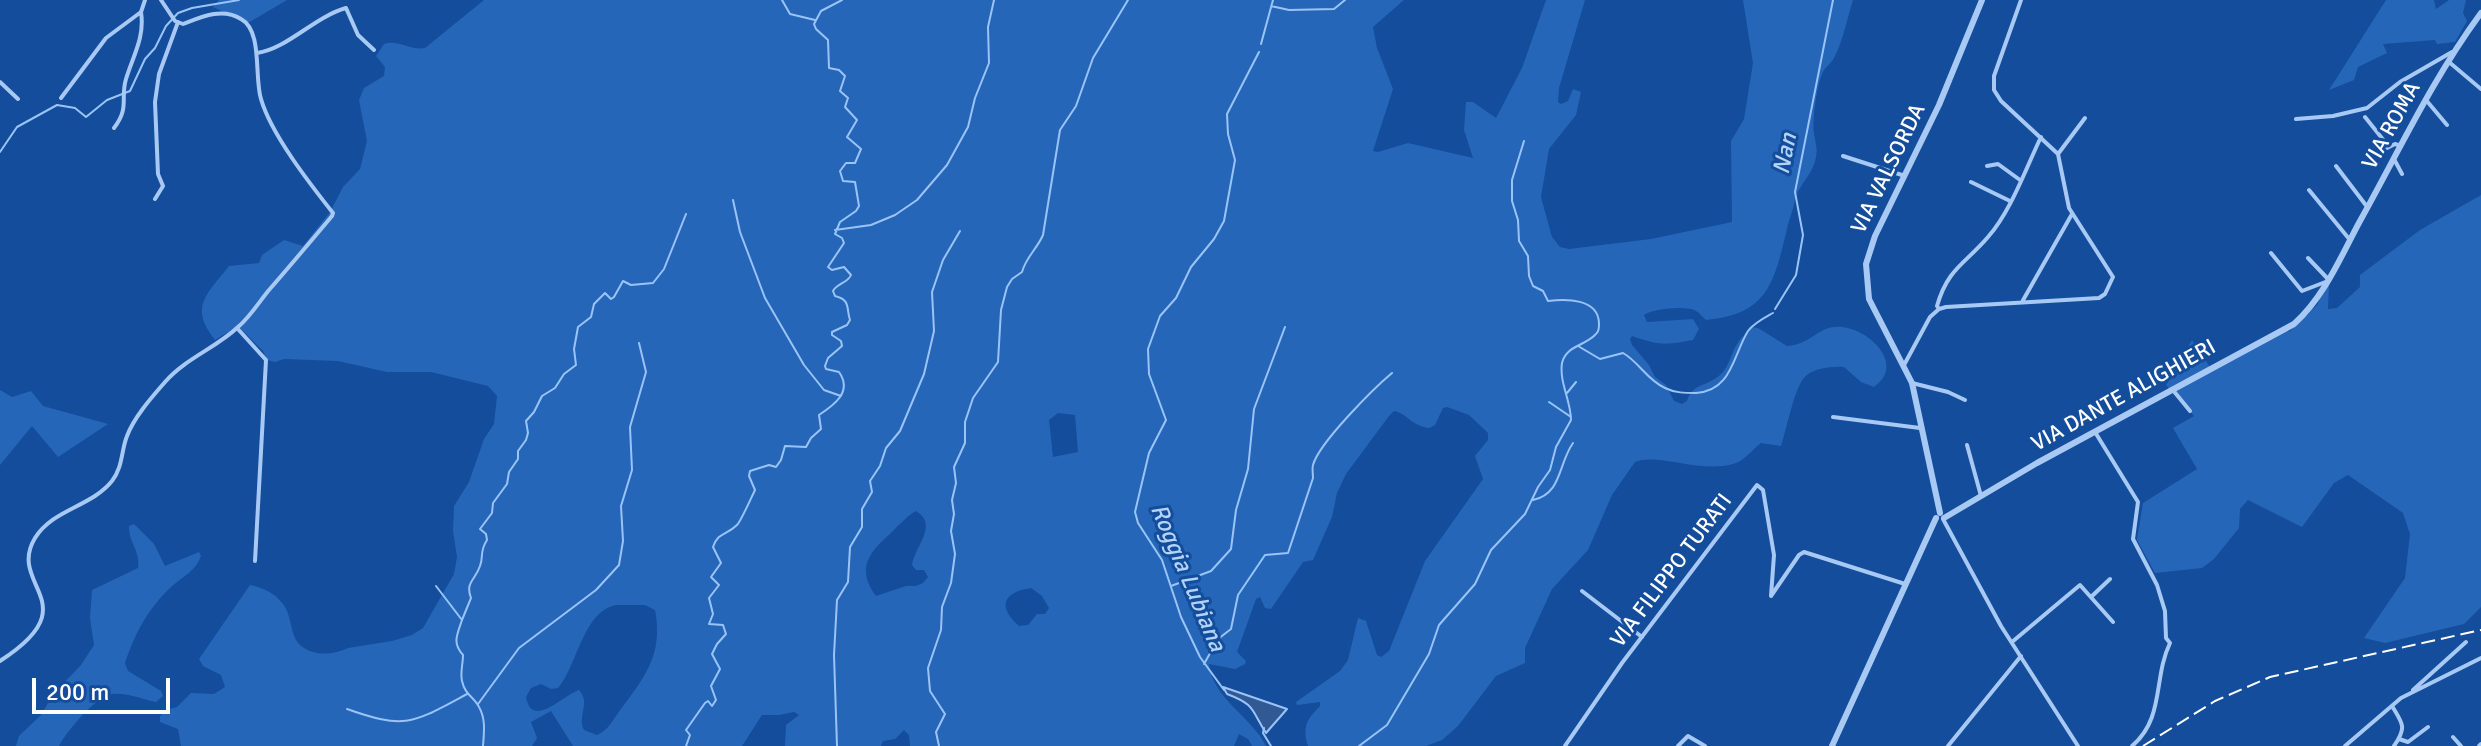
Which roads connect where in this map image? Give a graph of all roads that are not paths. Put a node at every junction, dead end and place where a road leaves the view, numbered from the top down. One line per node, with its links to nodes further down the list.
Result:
1 (161, 0): 7 (street)
2 (1982, 0): 32 (street, VIA VALSORDA)
3 (2021, 0): 22 (street)
4 (144, 1): 5 (street)
5 (141, 12): 14 (street); 21 (street)
6 (2481, 13): 9 (street, VIA ROMA)
7 (176, 21): 10 (street); 36 (street)
8 (374, 50): 10 (street)
9 (2452, 52): 11 (street, VIA ROMA); 19 (street)
10 (257, 53): 47 (street)
11 (2447, 61): 13 (street); 16 (street, VIA ROMA)
12 (0, 82): 15 (street)
13 (2481, 89)
14 (61, 98)
15 (18, 99)
16 (2426, 100): 20 (street); 24 (street, VIA ROMA)
17 (2365, 117): 25 (street)
18 (2085, 118): 26 (street)
19 (2296, 119)
20 (2447, 125)
21 (114, 128)
22 (2041, 137): 26 (street); 33 (street)
23 (2375, 146): 25 (street)
24 (2401, 146): 25 (street); 28 (street, VIA ROMA)
25 (2389, 147)
26 (2058, 154): 39 (street)
27 (1843, 156): 32 (street)
28 (2394, 159): 31 (street); 38 (street, VIA ROMA)
29 (1987, 166): 33 (street)
30 (2336, 166): 38 (street, VIA ROMA)
31 (2402, 174)
32 (1905, 176): 48 (street, VIA VALSORDA)
33 (2020, 180): 37 (street)
34 (1971, 182): 37 (street)
35 (2309, 190): 40 (street)
36 (155, 199)
37 (2010, 201): 45 (street)
38 (2368, 208): 40 (street, VIA ROMA)
39 (2072, 214): 44 (street); 44 (street)
40 (2350, 240): 43 (street, VIA ROMA)
41 (2271, 253): 43 (street)
42 (2308, 258): 43 (street)
43 (2328, 280): 46 (street, VIA ROMA)
44 (2022, 302): 45 (street)
45 (1939, 309): 48 (street)
46 (2308, 311): 50 (street, VIA DANTE ALIGHIERI)
47 (237, 328): 59 (street); 70 (street)
48 (1904, 365): 49 (street, VIA VALSORDA)
49 (1912, 383): 51 (street); 54 (street, VIA VALSORDA)
50 (2172, 389): 52 (street); 55 (street, VIA DANTE ALIGHIERI)
51 (1965, 400)
52 (2190, 411)
53 (1833, 417): 54 (street)
54 (1920, 428): 58 (street, VIA VALSORDA)
55 (2095, 432): 57 (street, VIA DANTE ALIGHIERI); 82 (street)
56 (1967, 445): 57 (street)
57 (1981, 496): 58 (street, VIA DANTE ALIGHIERI)
58 (1941, 517): 61 (street); 66 (street)
59 (255, 561)
60 (2110, 579): 63 (street)
61 (1905, 584): 65 (street, VIA FILIPPO TURATI); 79 (street)
62 (1582, 591): 65 (street)
63 (2091, 597): 64 (street); 66 (street)
64 (2113, 622)
65 (1642, 637): 76 (street, VIA FILIPPO TURATI)
66 (2012, 642): 68 (street)
67 (2466, 642): 71 (street)
68 (2021, 656): 80 (street); 81 (street)
69 (2481, 658): 71 (street)
70 (0, 661)
71 (2409, 694): 72 (street)
72 (2392, 706): 75 (street); 83 (street)
73 (2428, 727): 75 (street)
74 (2453, 737): 85 (street)
75 (2399, 739): 84 (street)
76 (1565, 746)
77 (1678, 746): 78 (street)
78 (1705, 746)
79 (1832, 746)
80 (1948, 746)
81 (2078, 746)
82 (2132, 746)
83 (2345, 746)
84 (2394, 746)
85 (2461, 746)

